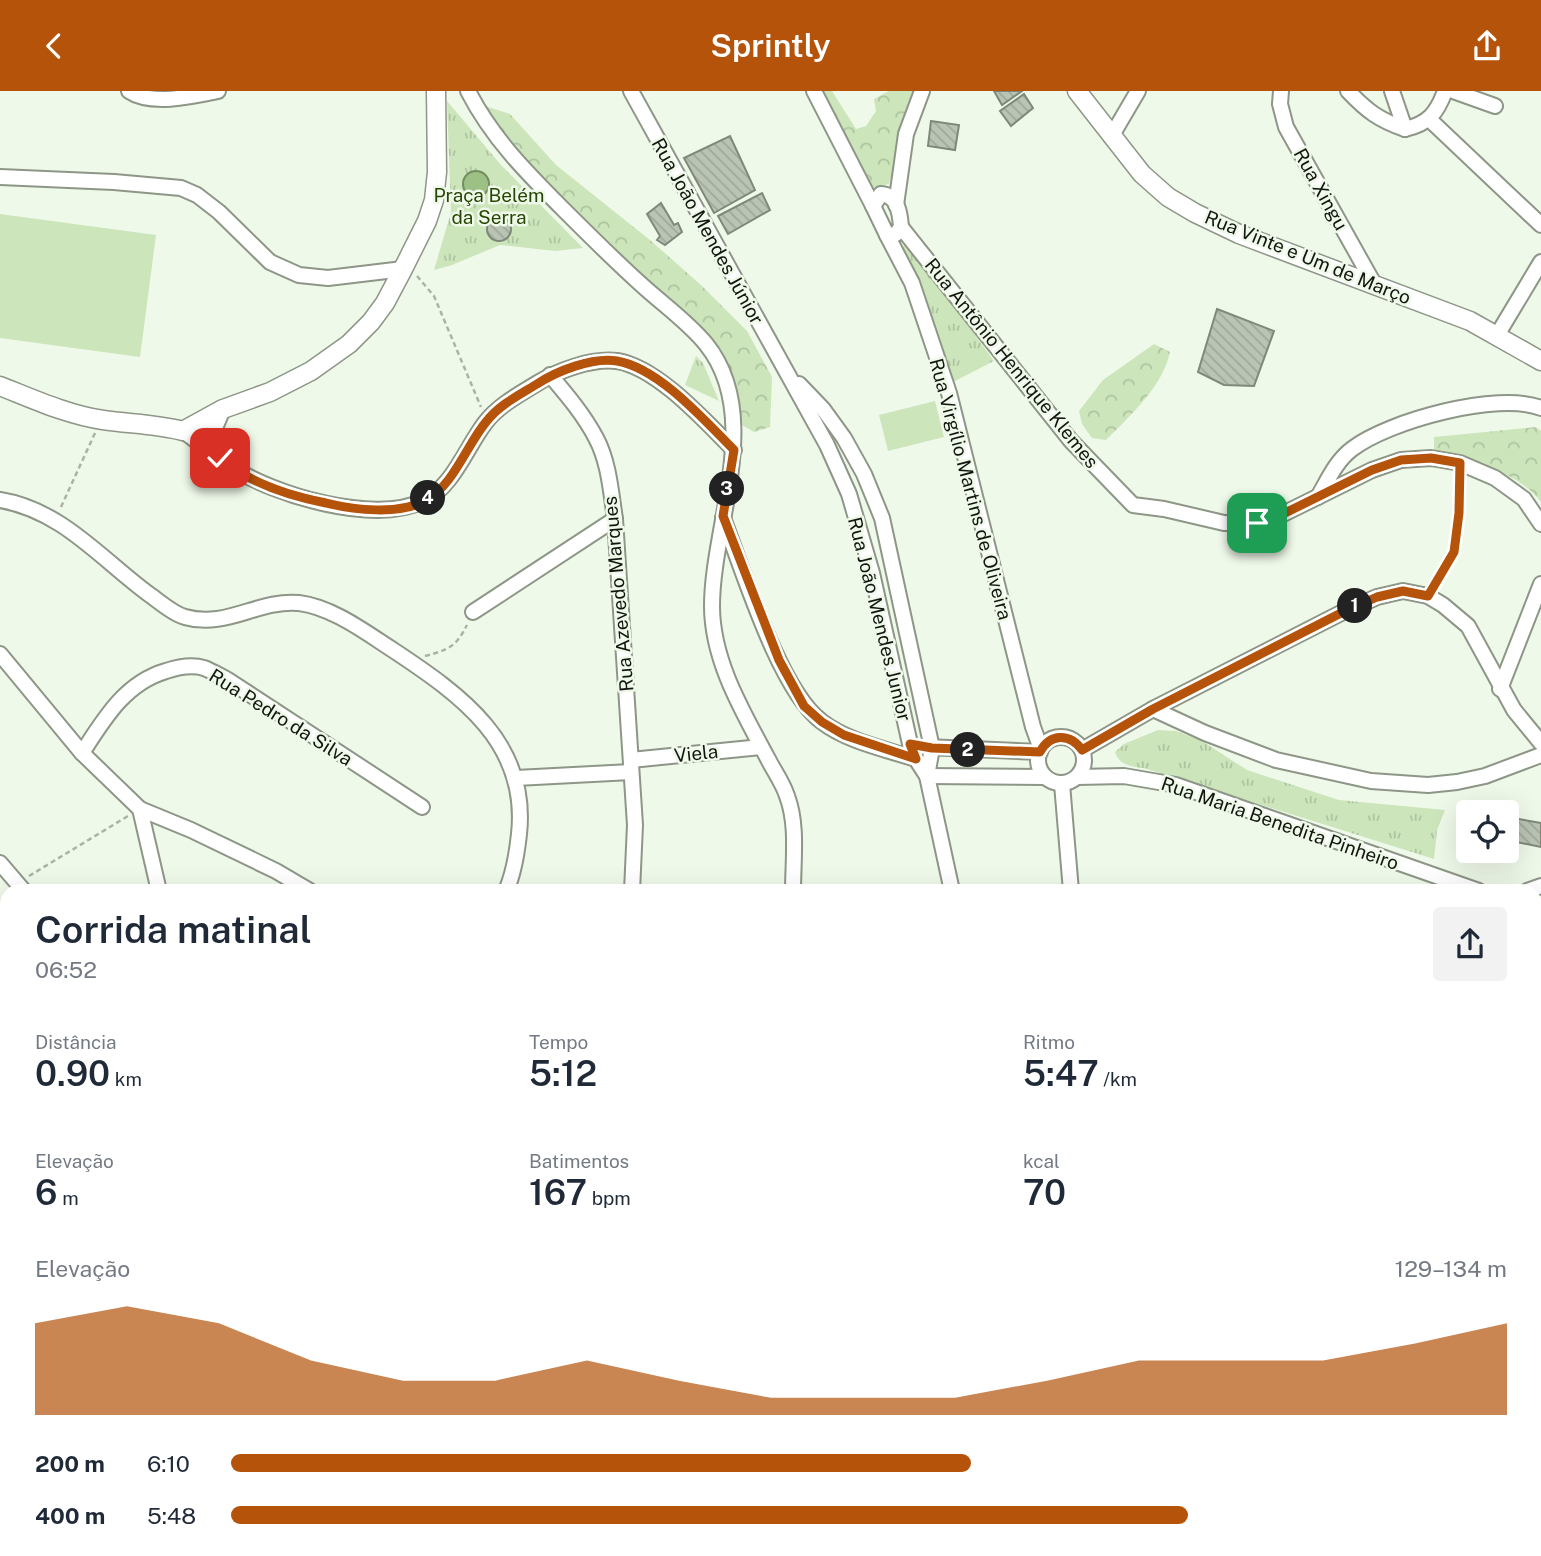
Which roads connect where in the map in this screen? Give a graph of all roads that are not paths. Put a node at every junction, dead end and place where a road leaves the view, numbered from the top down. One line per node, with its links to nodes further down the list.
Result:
1 (129, 91): 2 (street)
2 (218, 91)
3 (436, 91): 26 (main road)
4 (468, 91): 36 (street)
5 (631, 91): 30 (street, Rua João Mendes Júnior)
6 (814, 91): 21 (street)
7 (922, 91): 20 (street)
8 (1077, 91): 18 (main road, Rua Vinte e Um de Março)
9 (1138, 91): 18 (street)
10 (1280, 91): 27 (street, Rua Xingu)
11 (1348, 91): 17 (street)
12 (1392, 91): 17 (street)
13 (1445, 91): 16 (street)
14 (1453, 91): 15 (street)
15 (1495, 106)
16 (1429, 119): 17 (street); 22 (street)
17 (1405, 129)
18 (1111, 137): 27 (main road, Rua Vinte e Um de Março)
19 (0, 177): 26 (street)
20 (897, 205): 21 (street); 23 (street)
21 (873, 206): 24 (street, Rua Virgílio Martins de Oliveira)
22 (1541, 225)
23 (901, 227): 24 (street); 38 (street, Rua Antônio Henrique Klemes)
24 (887, 235): 52 (street, Rua Virgílio Martins de Oliveira)
25 (1541, 262): 28 (street)
26 (404, 266): 34 (main road)
27 (1374, 284): 28 (main road, Rua Vinte e Um de Março)
28 (1496, 337): 29 (main road, Rua Vinte e Um de Março)
29 (1541, 361)
30 (786, 370): 49 (street, Rua João Mendes Junior); 51 (street, Rua João Mendes Junior)
31 (550, 376): 36 (street); 37 (street); 41 (street, Rua Azevedo Marques)
32 (0, 386): 35 (main road)
33 (1541, 408): 38 (street)
34 (223, 409): 35 (main road); 37 (street)
35 (183, 431): 37 (street)
36 (734, 450): 40 (street)
37 (220, 458)
38 (1318, 497): 42 (street, Rua Antônio Henrique Klemes)
39 (0, 500): 61 (street)
40 (723, 516): 50 (street); 56 (street)
41 (615, 519): 44 (street); 57 (street, Rua Azevedo Marques)
42 (1541, 524)
43 (1541, 584): 46 (street)
44 (473, 612)
45 (0, 655): 54 (street)
46 (1500, 688): 47 (street); 48 (street)
47 (1153, 709): 53 (street); 55 (street)
48 (1541, 743)
49 (910, 744): 51 (street); 56 (street, Rua João Mendes Junior)
50 (761, 747): 57 (street, Viela); 71 (street)
51 (932, 748): 52 (street); 58 (street, Rua João Mendes Junior)
52 (1041, 750): 53 (street); 59 (street)
53 (1082, 750): 60 (street)
54 (82, 753): 63 (street, Rua Pedro da Silva); 64 (street)
55 (1541, 755)
56 (916, 759): 58 (street, Rua João Mendes Junior)
57 (631, 766): 61 (street, Viela); 70 (street, Rua Azevedo Marques)
58 (927, 776): 59 (street); 72 (street, Rua João Mendes Junior)
59 (1045, 777): 62 (street)
60 (1077, 777): 62 (street); 74 (street, Rua Maria Benedita Pinheiro)
61 (516, 778): 69 (street)
62 (1062, 784): 73 (street)
63 (422, 807)
64 (140, 809): 67 (street); 68 (street)
65 (0, 863): 66 (street)
66 (19, 884)
67 (157, 884)
68 (297, 884)
69 (508, 884)
70 (632, 884)
71 (793, 884)
72 (950, 884)
73 (1070, 884)
74 (1459, 884)

